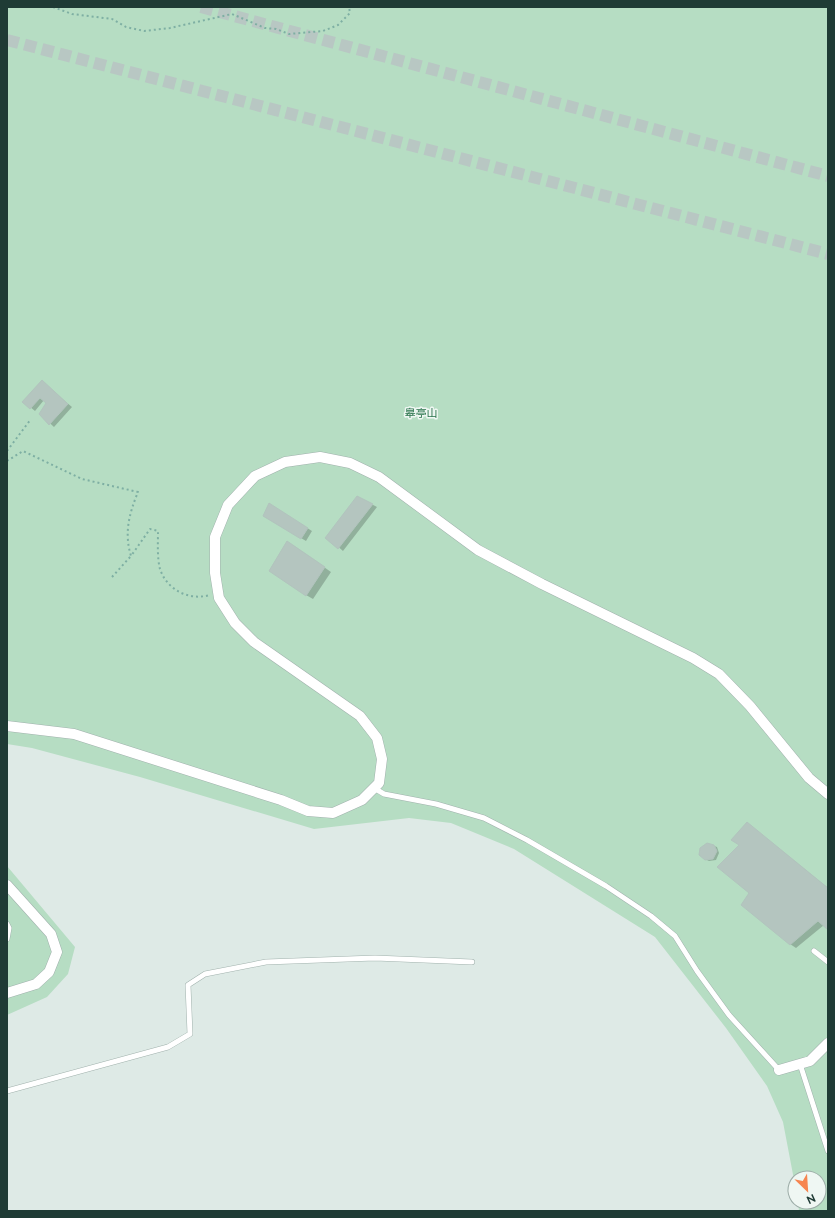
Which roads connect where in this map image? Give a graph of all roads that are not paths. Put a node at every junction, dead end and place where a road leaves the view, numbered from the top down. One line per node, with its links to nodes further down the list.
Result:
1 (7, 726): 2 (street)
2 (374, 788): 3 (street); 13 (lane)
3 (828, 794)
4 (7, 885): 10 (street)
5 (7, 924): 6 (lane)
6 (7, 939)
7 (814, 952): 9 (lane)
8 (472, 962): 14 (lane)
9 (828, 962)
10 (7, 993)
11 (828, 1043): 12 (street)
12 (800, 1064): 13 (street); 15 (lane)
13 (780, 1070)
14 (7, 1091)
15 (828, 1152)

